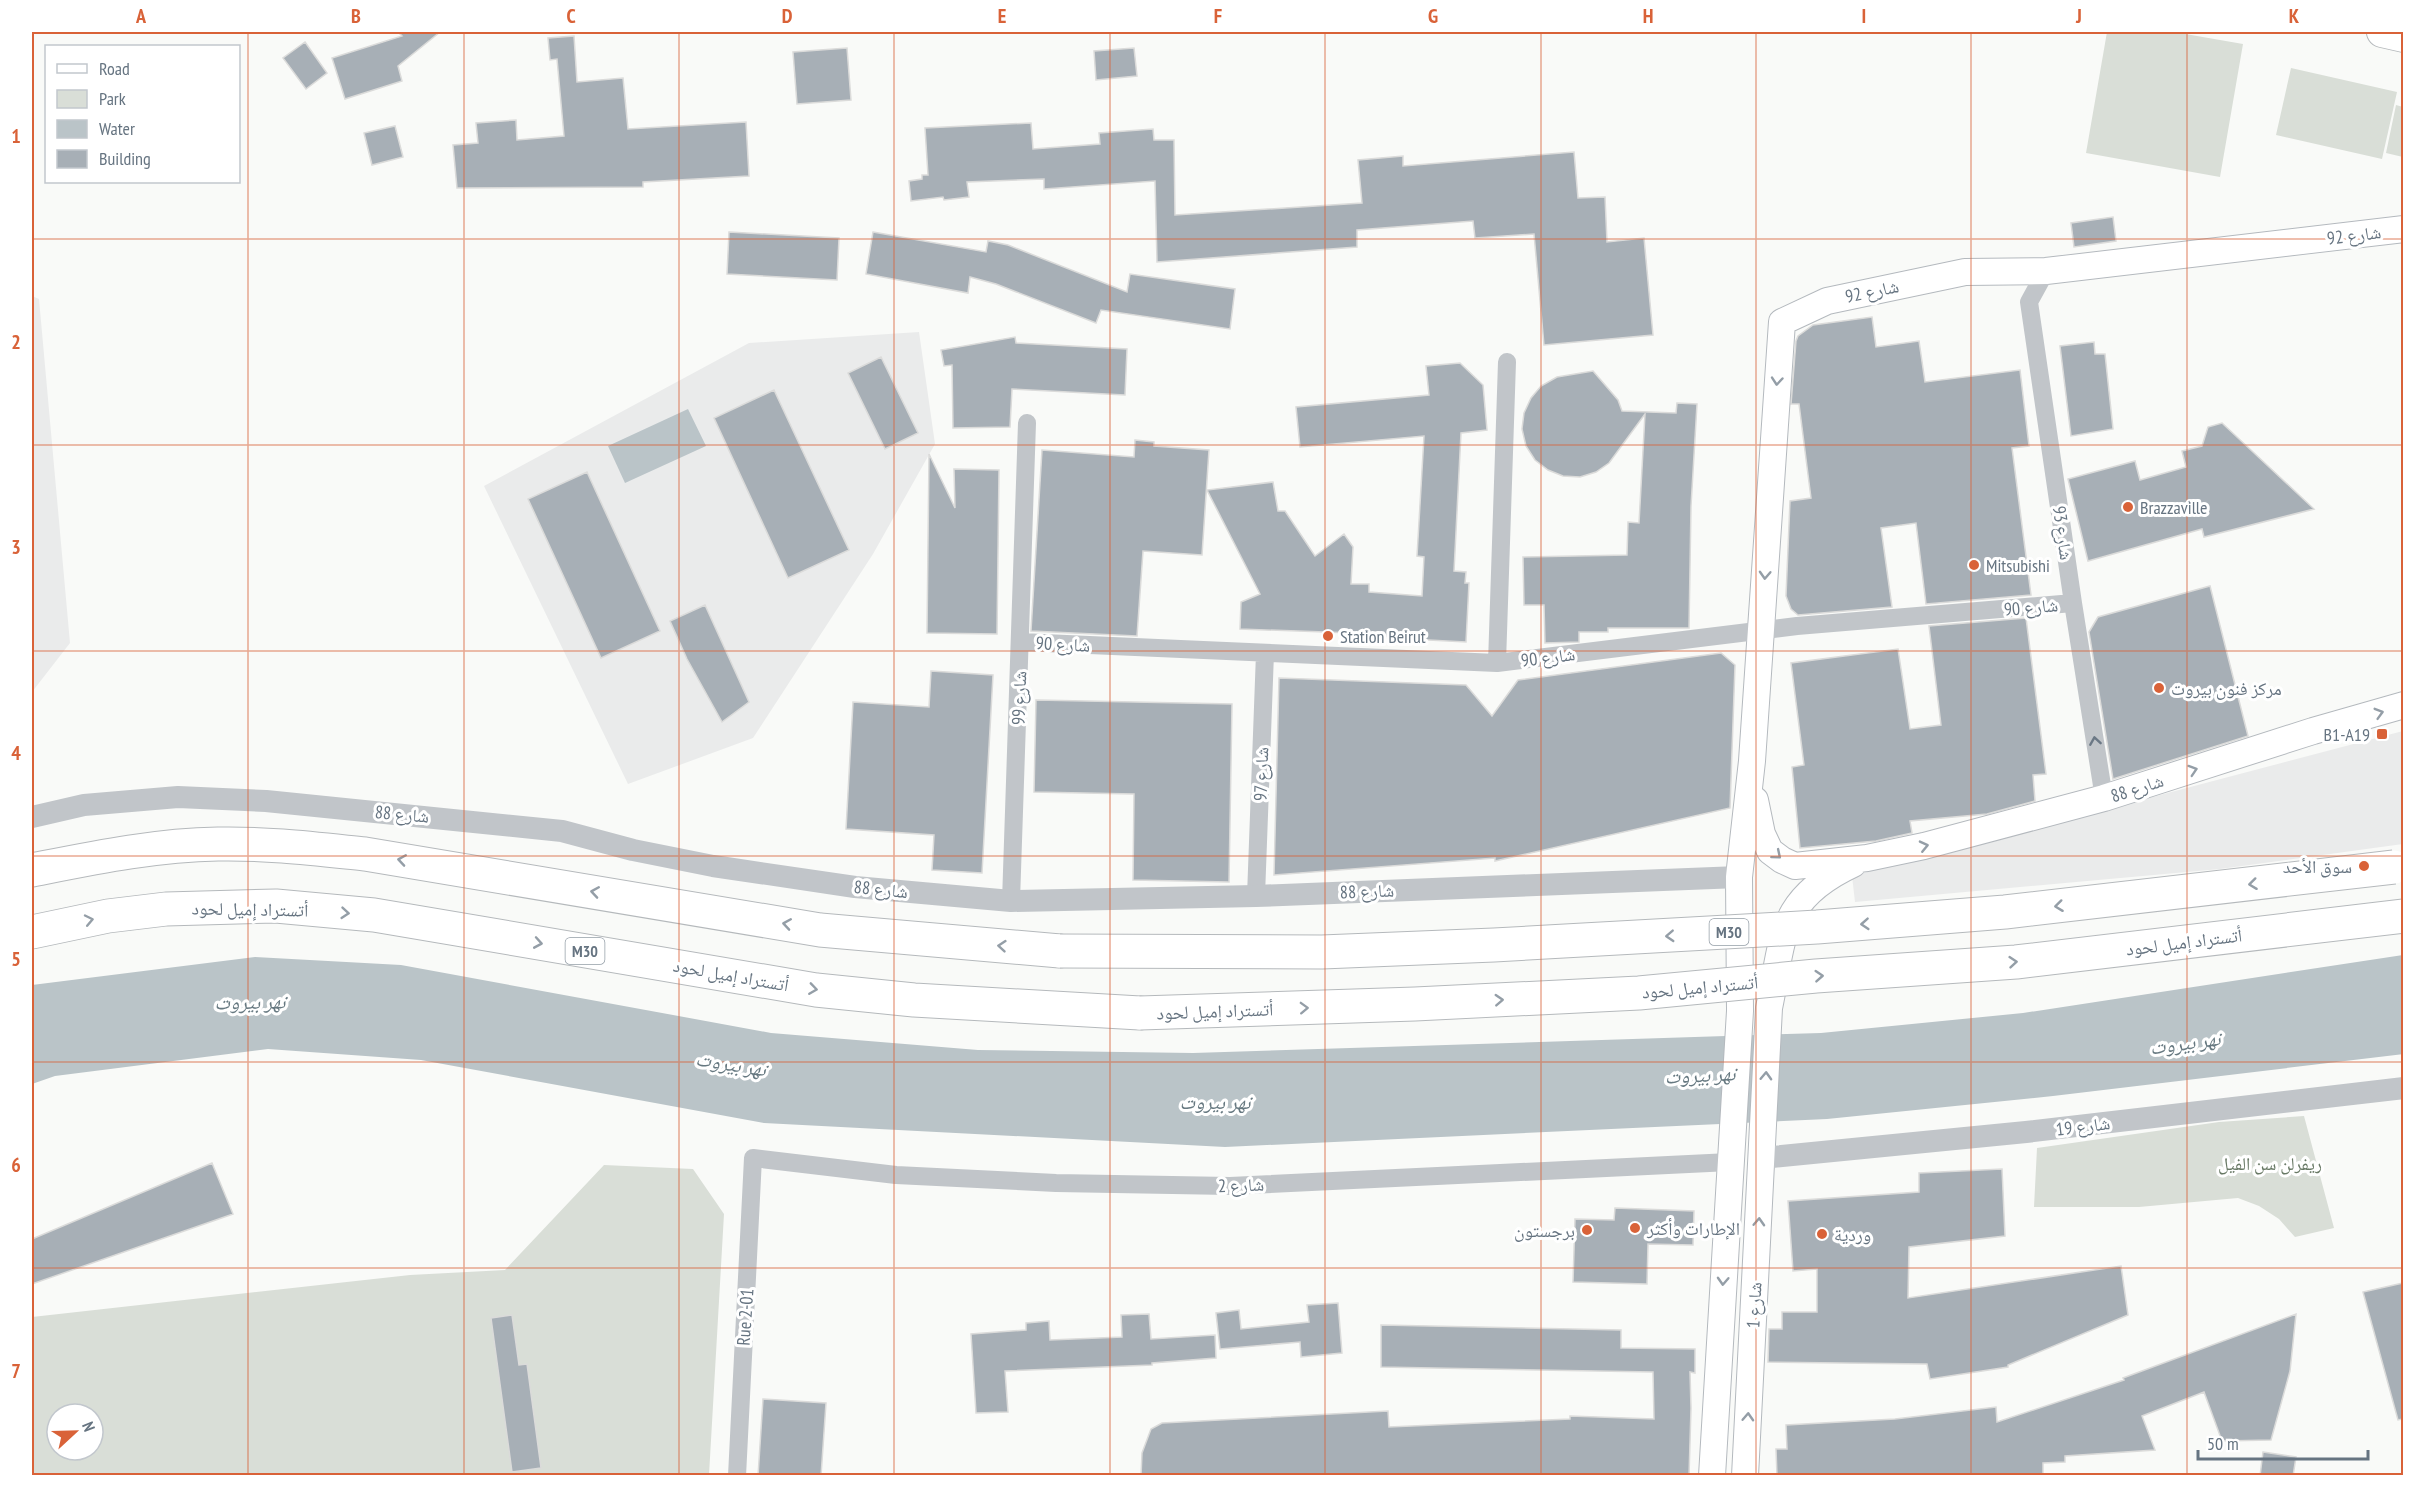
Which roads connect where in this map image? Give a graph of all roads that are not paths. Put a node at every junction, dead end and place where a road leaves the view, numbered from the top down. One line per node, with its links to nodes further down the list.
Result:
1 (2382, 32): 2 (highway)
2 (2403, 37)
3 (2403, 229): 4 (main road, شارع 92)
4 (2046, 272): 7 (street, شارع 93); 8 (main road, شارع 92, one-way to 8)
5 (1507, 362): 11 (street)
6 (1028, 423): 9 (street, شارع 99)
7 (2073, 603): 8 (street, شارع 90); 14 (street, شارع 93, one-way to 7)
8 (1761, 631): 11 (street, شارع 90); 13 (main road, شارع 92)
9 (1021, 642): 10 (street, شارع 90); 21 (street, شارع 99)
10 (1266, 653): 11 (street, شارع 90); 20 (street, شارع 97)
11 (1497, 663)
12 (2403, 705): 14 (main road, شارع 88, one-way to 12)
13 (1752, 761): 16 (main road, one-way to 16); 19 (main road, شارع 1)
14 (2104, 798): 16 (main road, شارع 88, one-way to 14)
15 (32, 817): 21 (street, شارع 88)
16 (1867, 858): 25 (main road, شارع 1, one-way to 16)
17 (2399, 867): 18 (highway, M30, one-way to 18, bridge)
18 (32, 870)
19 (1739, 877): 20 (street, شارع 88); 26 (main road, شارع 1)
20 (1256, 896): 21 (street, شارع 88)
21 (1011, 901)
22 (2403, 916): 23 (highway, أتستراد إميل لحود / M30, one-way to 22, bridge)
23 (32, 932)
24 (2403, 1088): 25 (street, شارع 19)
25 (1763, 1146): 30 (main road, شارع 1, one-way to 25)
26 (1731, 1150): 27 (street, شارع 2); 29 (main road, شارع 1, one-way to 29)
27 (753, 1158): 28 (street, Rue 2-01)
28 (737, 1476)
29 (1712, 1476)
30 (1745, 1476)

